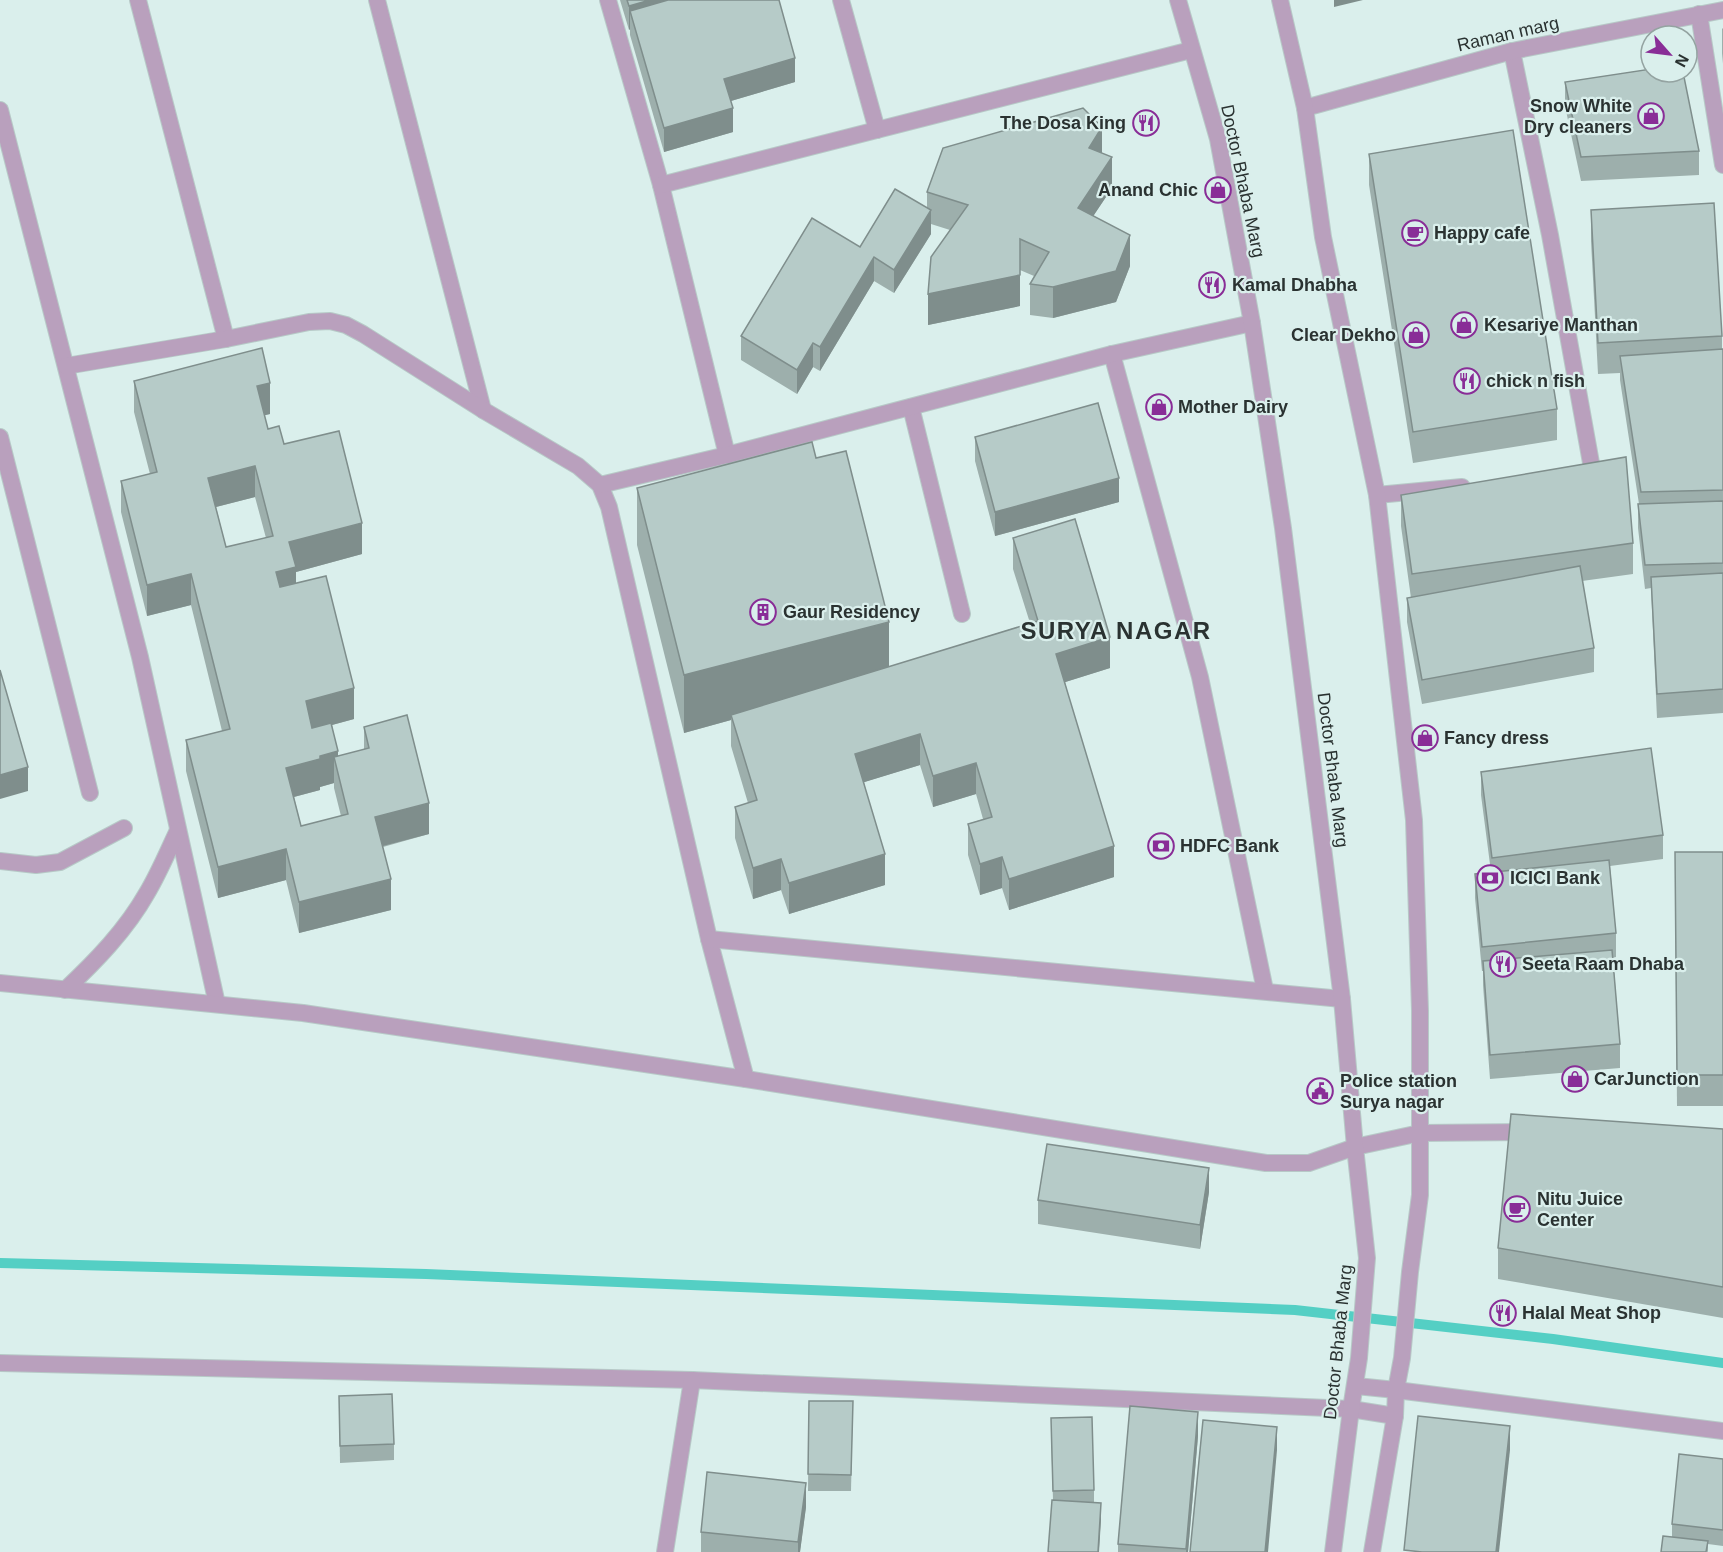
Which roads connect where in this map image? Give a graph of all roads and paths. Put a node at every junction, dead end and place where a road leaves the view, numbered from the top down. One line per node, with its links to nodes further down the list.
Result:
1 (138, 0): 17 (street)
2 (377, 0): 21 (street)
3 (608, 0): 15 (street)
4 (841, 0): 13 (street)
5 (1178, 0): 9 (street, Doctor Bhaba Marg)
6 (1280, 0): 11 (street)
7 (1723, 10): 8 (street, Raman marg)
8 (1699, 14): 10 (street, Raman marg); 14 (street)
9 (1191, 50): 13 (street); 16 (street, Doctor Bhaba Marg)
10 (1512, 51): 11 (street, Raman marg); 24 (street)
11 (1305, 108): 27 (street)
12 (0, 110): 19 (street)
13 (877, 130): 15 (street)
14 (1723, 165)
15 (661, 185): 23 (street)
16 (1252, 323): 18 (street); 37 (street, Doctor Bhaba Marg)
17 (226, 339): 19 (street); 21 (street)
18 (1112, 354): 20 (street); 36 (street)
19 (66, 366): 31 (street)
20 (911, 407): 23 (street); 28 (street)
21 (483, 410): 25 (street)
22 (0, 436): 29 (street)
23 (727, 455): 25 (street)
24 (1570, 476)
25 (600, 485): 33 (street)
26 (1479, 485): 27 (street)
27 (1377, 495): 41 (street)
28 (962, 614)
29 (90, 793)
30 (124, 828): 32 (street)
31 (178, 830): 35 (street); 38 (street)
32 (0, 861)
33 (709, 939): 36 (street); 39 (street)
34 (0, 983): 35 (street)
35 (65, 990): 38 (street)
36 (1265, 990): 37 (street)
37 (1342, 999): 42 (street, Doctor Bhaba Marg)
38 (217, 1004): 39 (street)
39 (746, 1079): 42 (street)
40 (1548, 1132): 41 (street)
41 (1420, 1133): 42 (street); 46 (street)
42 (1355, 1147): 45 (street, Doctor Bhaba Marg)
43 (0, 1363): 44 (street)
44 (692, 1380): 47 (street); 50 (street)
45 (1356, 1386): 46 (street); 47 (street, Doctor Bhaba Marg)
46 (1396, 1390): 48 (street); 49 (street)
47 (1351, 1409): 48 (street); 51 (street, Doctor Bhaba Marg)
48 (1395, 1416): 52 (street)
49 (1723, 1431)
50 (665, 1552)
51 (1333, 1552)
52 (1372, 1552)

